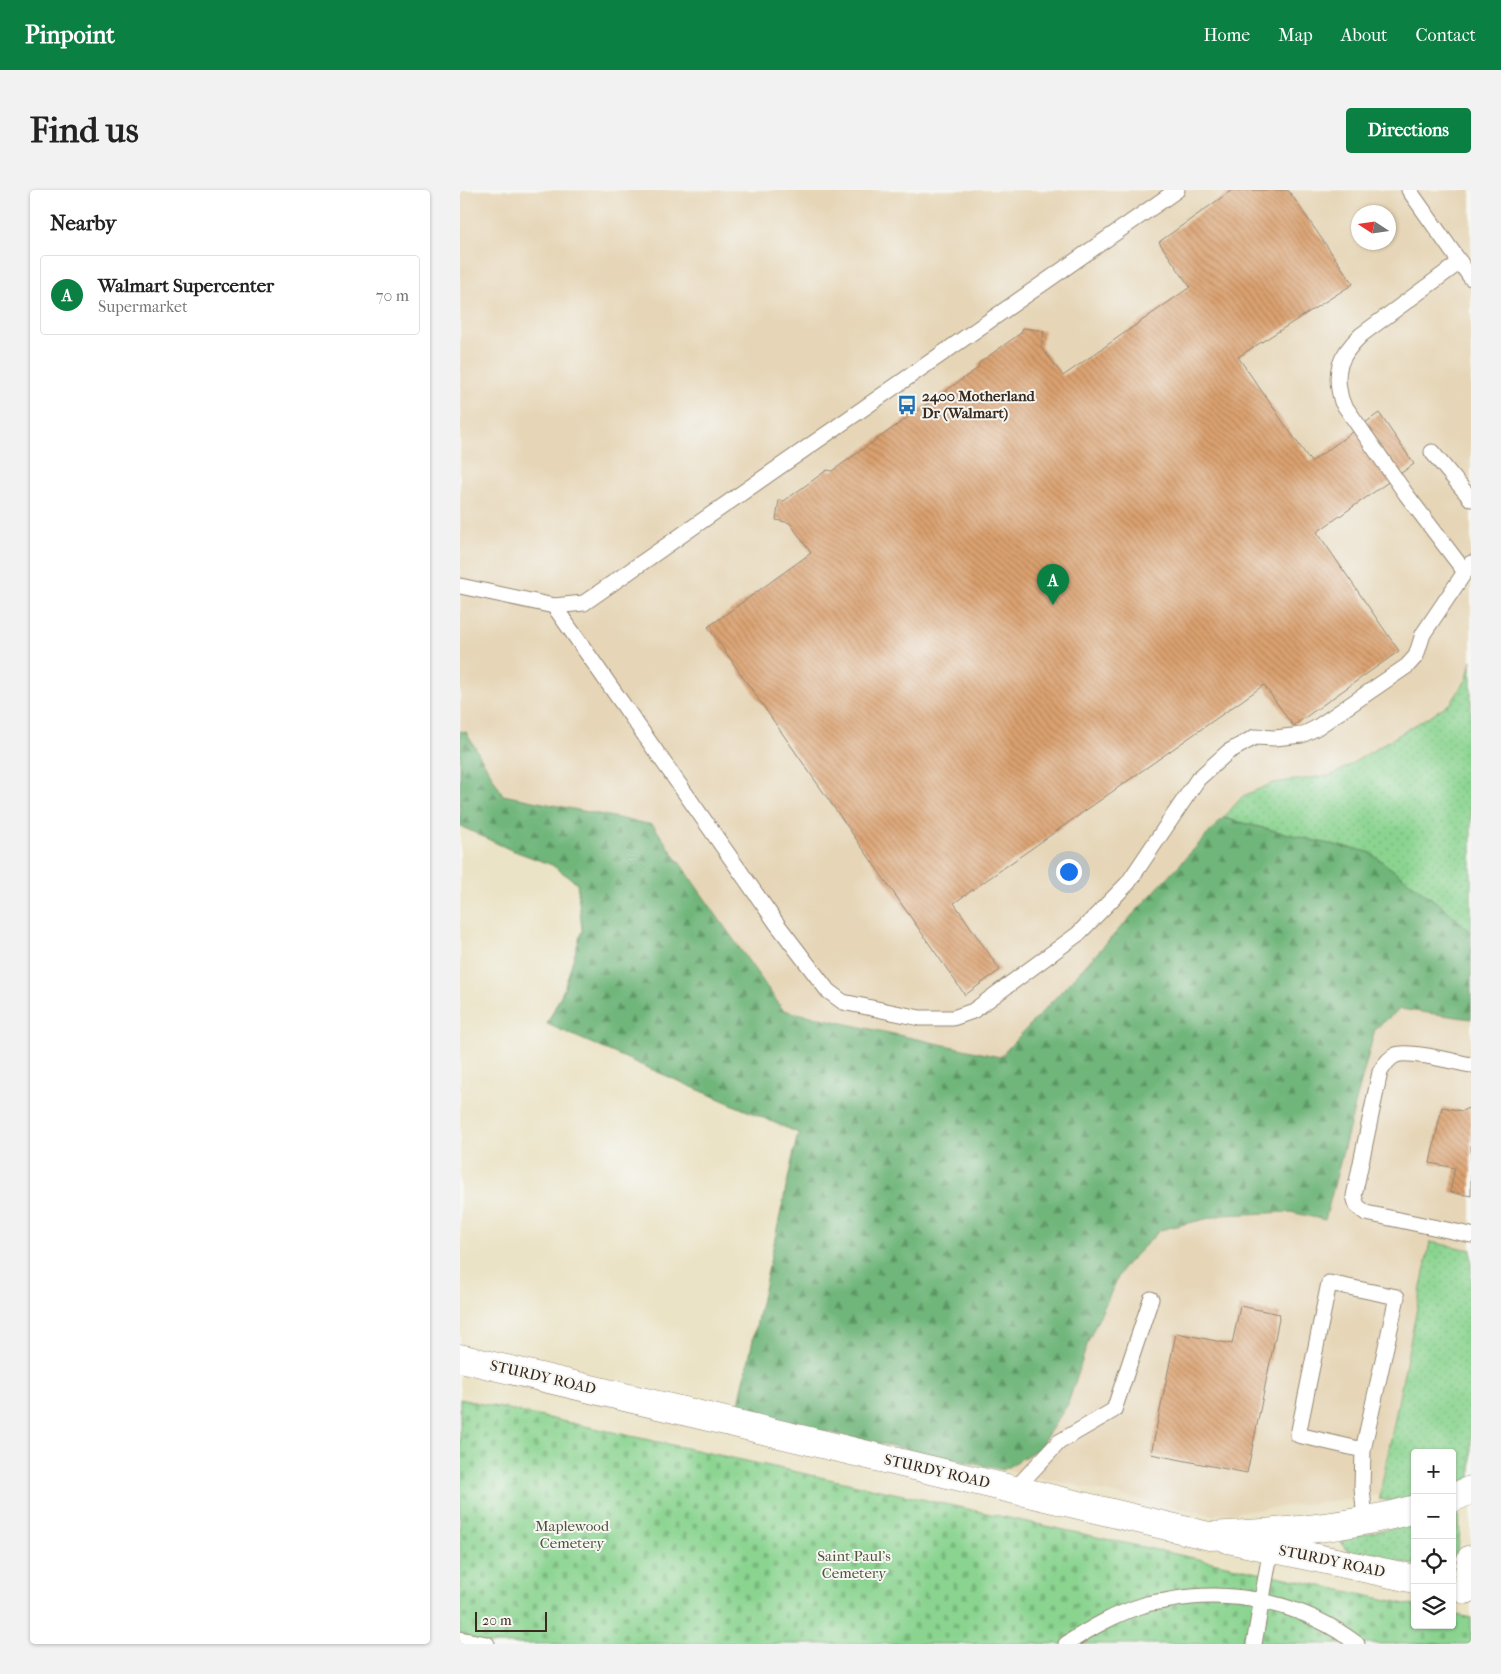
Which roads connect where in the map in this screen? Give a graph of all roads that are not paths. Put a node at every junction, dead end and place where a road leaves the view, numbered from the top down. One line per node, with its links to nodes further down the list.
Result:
1 (1177, 190): 9 (lane)
2 (1409, 190): 3 (lane)
3 (1460, 262): 4 (lane); 7 (lane)
4 (1471, 278)
5 (1432, 452): 6 (lane)
6 (1471, 499)
7 (1468, 568): 9 (lane)
8 (460, 586): 9 (lane)
9 (554, 606)
10 (1471, 1066): 11 (lane)
11 (1471, 1235)
12 (1151, 1299): 15 (lane)
13 (460, 1358): 15 (street, STURDY ROAD)
14 (1364, 1450): 14 (lane); 19 (lane)
15 (1015, 1489): 20 (street, STURDY ROAD)
16 (1471, 1490): 17 (street)
17 (1456, 1496)
18 (1411, 1510): 19 (street)
19 (1366, 1520): 20 (street)
20 (1210, 1536): 21 (street, STURDY ROAD)
21 (1271, 1548): 23 (street, STURDY ROAD); 25 (lane)
22 (1471, 1559): 24 (street)
23 (1411, 1578)
24 (1463, 1589)
25 (1262, 1601): 28 (lane); 29 (lane); 30 (lane)
26 (460, 1640): 27 (lane)
27 (487, 1644)
28 (1066, 1644)
29 (1254, 1644)
30 (1357, 1644)

